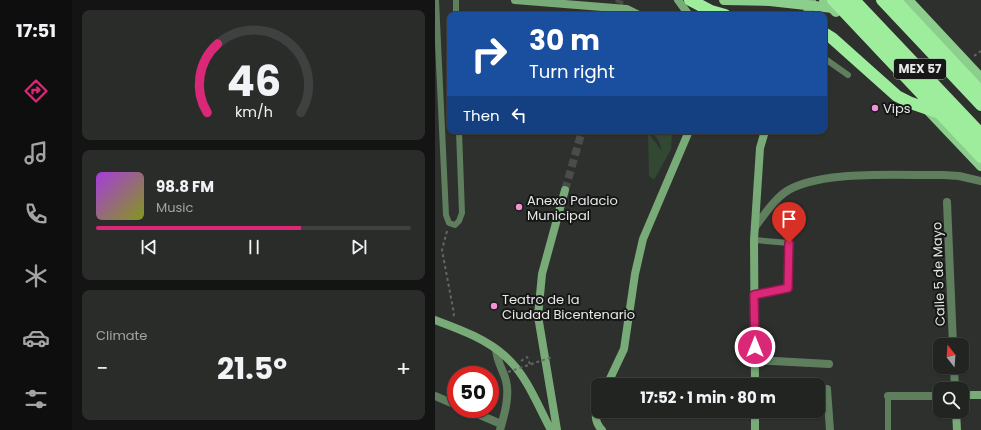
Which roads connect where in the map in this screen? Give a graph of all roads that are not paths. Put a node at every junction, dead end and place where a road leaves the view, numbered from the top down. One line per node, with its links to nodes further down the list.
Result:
1 (436, 0): 30 (lane)
2 (456, 0): 17 (lane)
3 (515, 0): 18 (main road)
4 (678, 0): 19 (main road)
5 (691, 0): 20 (highway)
6 (724, 0): 14 (main road)
7 (812, 0): 21 (main road)
8 (824, 0): 16 (main road)
9 (842, 0): 34 (highway)
10 (881, 0): 28 (highway, MEX 57)
11 (895, 0): 27 (highway)
12 (907, 0): 22 (main road)
13 (917, 0): 22 (main road)
14 (770, 1): 16 (main road, bridge)
15 (856, 2): 33 (highway, MEX 57)
16 (833, 4): 29 (highway, bridge); 36 (main road)
17 (456, 12)
18 (633, 12)
19 (687, 12)
20 (714, 12)
21 (807, 12)
22 (929, 23): 26 (main road)
23 (827, 35): 29 (highway, bridge)
24 (827, 61): 25 (lane)
25 (848, 75)
26 (981, 78)
27 (981, 92)
28 (981, 105)
29 (946, 118): 35 (highway, bridge)
30 (459, 134)
31 (688, 134): 48 (main road)
32 (764, 134): 40 (main road)
33 (981, 134)
34 (981, 148)
35 (981, 156)
36 (981, 166)
37 (981, 181): 40 (street)
38 (565, 190): 64 (main road)
39 (947, 202): 44 (street, Calle 5 de Mayo)
40 (755, 227): 41 (main road)
41 (754, 240): 42 (main road); 42 (lane)
42 (754, 295): 46 (main road)
43 (435, 320): 45 (main road)
44 (953, 338)
45 (496, 349): 61 (street); 63 (main road)
46 (755, 360): 47 (street); 49 (main road)
47 (829, 364)
48 (610, 378)
49 (755, 378)
50 (827, 389): 66 (street)
51 (981, 395): 55 (main road)
52 (435, 396): 56 (street)
53 (888, 396): 54 (street); 67 (lane)
54 (933, 396)
55 (969, 396)
56 (447, 401)
57 (483, 418): 61 (street)
58 (596, 418): 62 (main road)
59 (755, 418): 65 (main road)
60 (956, 418): 68 (main road)
61 (500, 427)
62 (598, 429)
63 (551, 430)
64 (557, 430)
65 (755, 430)
66 (830, 430)
67 (888, 430)
68 (957, 430)

